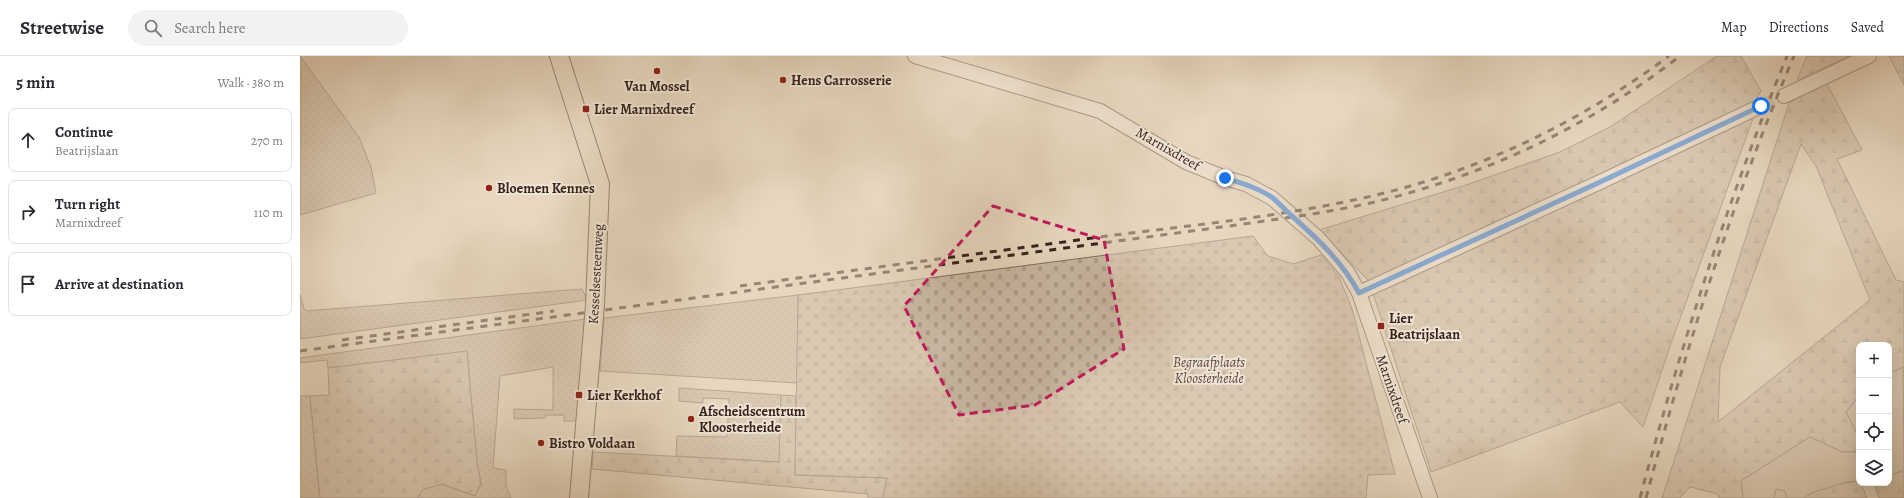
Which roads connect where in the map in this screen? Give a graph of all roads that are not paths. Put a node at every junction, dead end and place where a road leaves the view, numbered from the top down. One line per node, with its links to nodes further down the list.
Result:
1 (559, 56): 7 (main road, Kesselsesteenweg)
2 (915, 56): 6 (street, Marnixdreef)
3 (1870, 56): 4 (street)
4 (1784, 96)
5 (1761, 106): 6 (street)
6 (1359, 293): 8 (street, Marnixdreef)
7 (579, 498)
8 (1430, 498)

